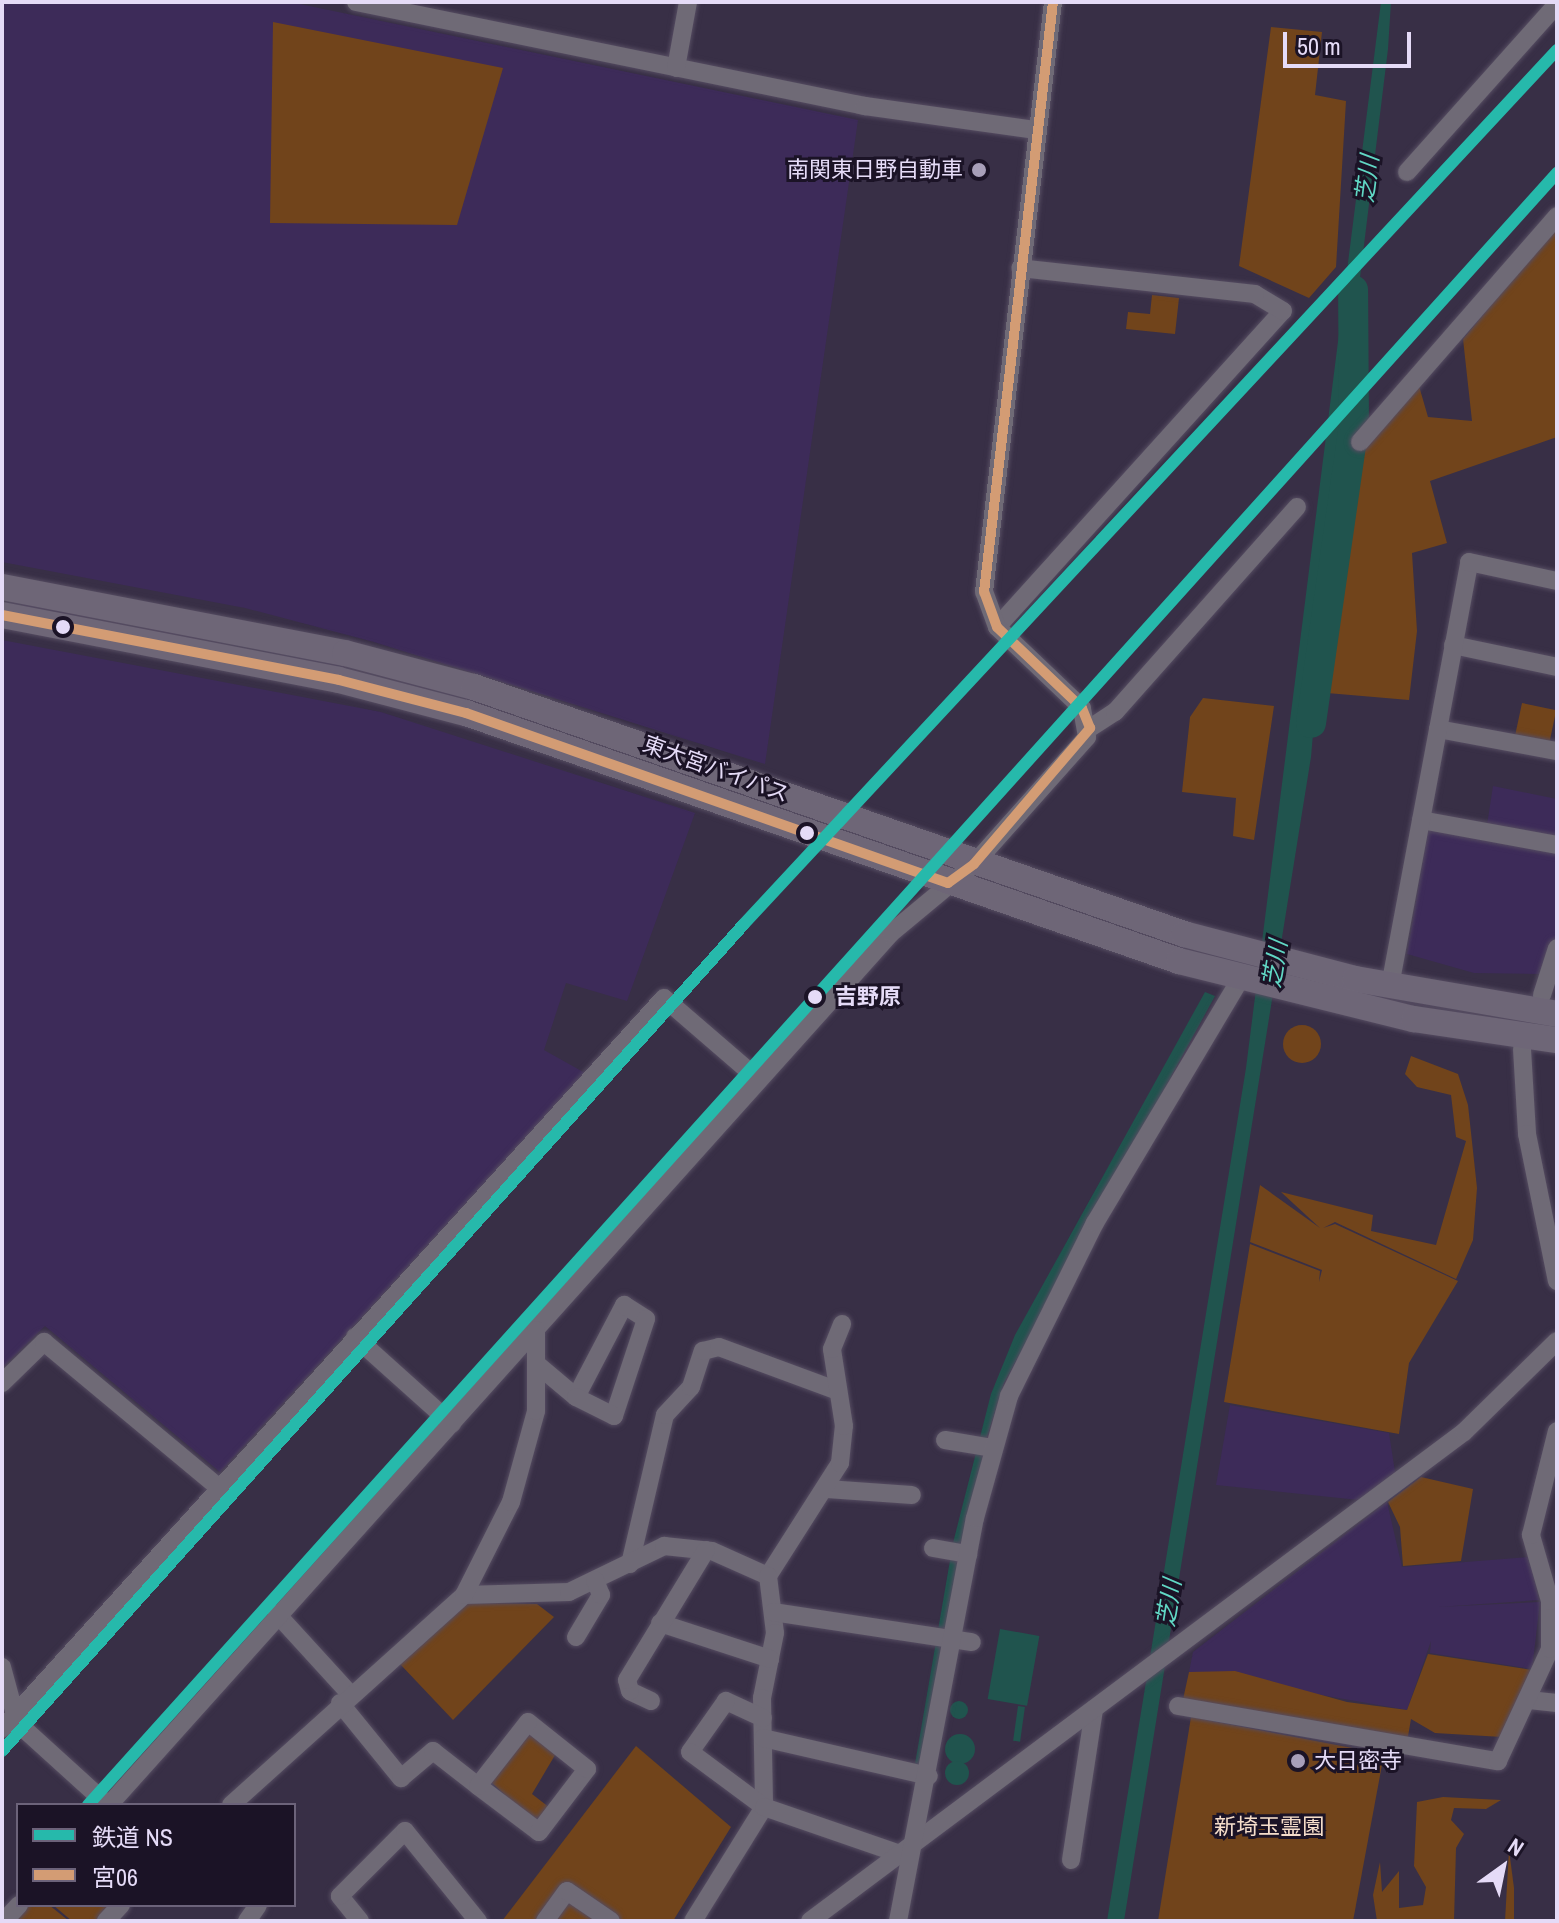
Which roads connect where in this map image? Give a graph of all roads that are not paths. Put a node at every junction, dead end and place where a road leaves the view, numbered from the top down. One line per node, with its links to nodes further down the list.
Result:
1 (356, 2): 5 (street)
2 (688, 2): 5 (street)
3 (1053, 2): 6 (street)
4 (1557, 4): 7 (street)
5 (676, 68): 6 (street)
6 (1036, 130): 9 (street)
7 (1407, 172)
8 (1557, 216): 10 (street)
9 (1020, 268): 15 (street); 15 (street)
10 (1360, 442)
11 (1297, 507): 18 (street)
12 (1557, 581): 16 (street)
13 (2, 587): 23 (highway, 東大宮バイパス)
14 (2, 615): 24 (highway, 東大宮バイパス)
15 (997, 627): 18 (street)
16 (1453, 645): 17 (street); 19 (street)
17 (1557, 667)
18 (1090, 728): 23 (street)
19 (1438, 729): 20 (street); 21 (street)
20 (1557, 751)
21 (1421, 820): 22 (street); 27 (street)
22 (1557, 845)
23 (974, 864): 24 (street); 27 (highway, 東大宮バイパス)
24 (948, 883): 26 (highway, 東大宮バイパス); 33 (street)
25 (1557, 948): 28 (street)
26 (1241, 978): 29 (highway, 東大宮バイパス); 46 (street)
27 (1390, 986): 28 (highway, 東大宮バイパス)
28 (1552, 1002)
29 (1414, 1019): 30 (highway, 東大宮バイパス); 31 (highway, 東大宮バイパス)
30 (1557, 1040)
31 (1522, 1049): 32 (highway, 東大宮バイパス); 34 (street)
32 (1557, 1054)
33 (759, 1080): 36 (street); 37 (street)
34 (1557, 1281)
35 (842, 1324): 41 (street)
36 (536, 1330): 39 (street); 43 (street)
37 (355, 1337): 43 (street); 47 (street)
38 (1557, 1341): 70 (street)
39 (539, 1366): 42 (street); 56 (street)
40 (2, 1383): 47 (street)
41 (838, 1391): 48 (street); 53 (street)
42 (576, 1397): 42 (street)
43 (452, 1424): 58 (street)
44 (1557, 1431): 66 (street)
45 (945, 1440): 46 (street)
46 (993, 1448): 52 (street)
47 (217, 1486): 72 (street)
48 (827, 1489): 49 (street); 54 (street)
49 (912, 1495)
50 (938, 1548): 52 (street)
51 (706, 1550): 53 (street); 54 (street); 59 (street)
52 (967, 1554): 61 (street)
53 (630, 1564): 55 (street)
54 (768, 1576): 57 (street)
55 (595, 1580): 56 (street); 60 (street)
56 (464, 1595): 65 (street)
57 (773, 1612): 61 (street); 63 (street)
58 (277, 1614): 65 (street); 77 (street)
59 (660, 1623): 63 (street); 67 (street)
60 (576, 1637)
61 (952, 1637): 62 (street); 74 (street)
62 (972, 1642)
63 (770, 1659): 71 (street)
64 (2, 1667): 72 (street)
65 (345, 1699): 75 (street); 78 (street)
66 (1529, 1700): 68 (street); 69 (street)
67 (651, 1701)
68 (1557, 1703)
69 (1178, 1706)
70 (1094, 1709): 80 (street); 82 (street)
71 (763, 1718): 73 (street); 79 (street)
72 (10, 1721): 76 (street)
73 (763, 1738): 74 (street); 79 (street)
74 (929, 1776): 80 (street)
75 (478, 1786): 75 (street)
76 (107, 1803)
77 (111, 1803)
78 (233, 1803)
79 (764, 1807): 81 (street); 87 (street)
80 (918, 1839): 81 (street); 89 (street)
81 (900, 1854): 88 (street)
82 (1071, 1860)
83 (360, 1921): 84 (street)
84 (478, 1921)
85 (545, 1921): 86 (street)
86 (611, 1921)
87 (693, 1921)
88 (810, 1921)
89 (898, 1921)

